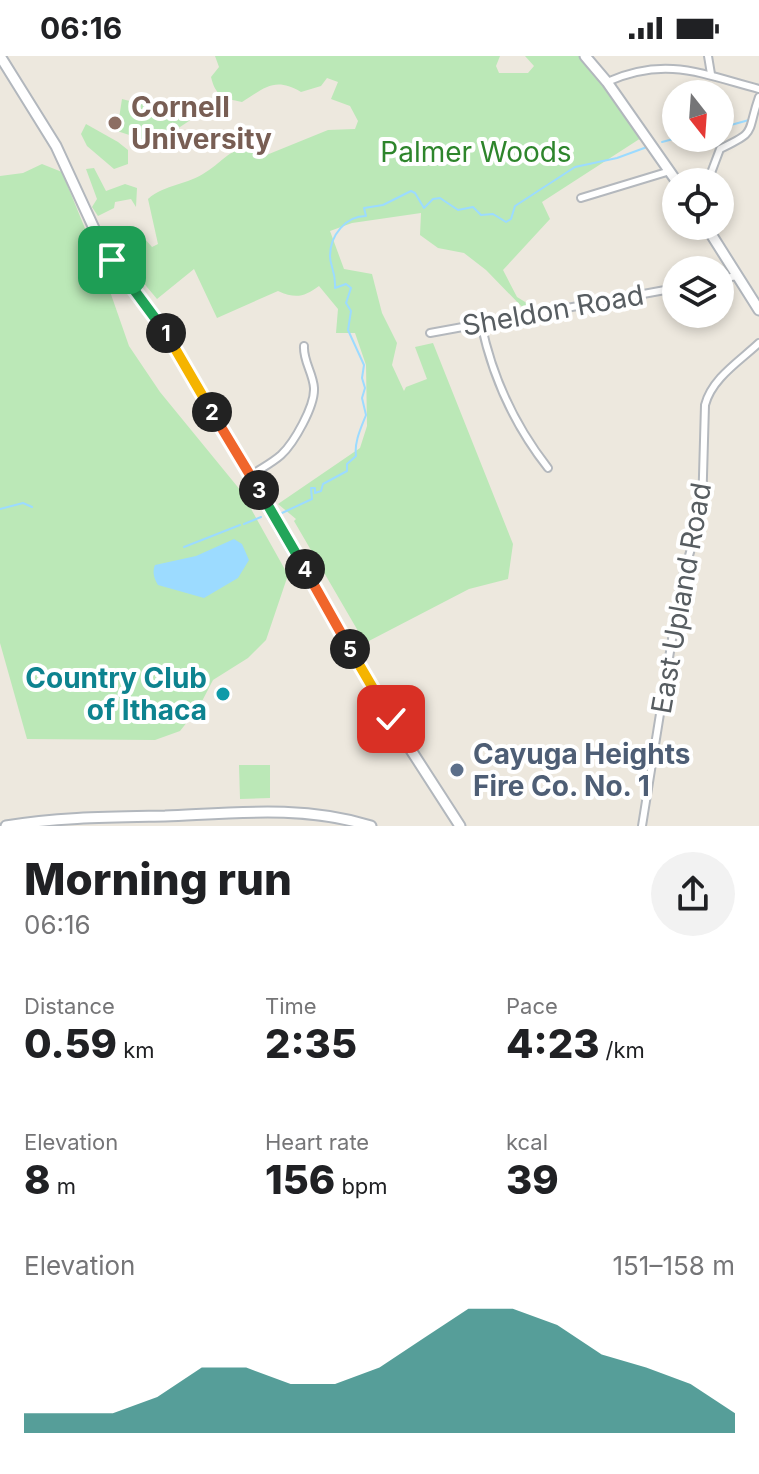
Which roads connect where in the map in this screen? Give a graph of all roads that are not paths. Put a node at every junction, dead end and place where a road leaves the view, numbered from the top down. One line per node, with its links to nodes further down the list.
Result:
1 (0, 56): 22 (street)
2 (585, 56): 5 (street)
3 (708, 56): 4 (street)
4 (711, 74): 5 (street); 6 (street)
5 (607, 82): 8 (street)
6 (759, 89)
7 (759, 97): 9 (street)
8 (668, 168)
9 (713, 168)
10 (662, 173): 11 (street)
11 (581, 198)
12 (715, 240): 13 (street)
13 (737, 276): 14 (street); 16 (street)
14 (734, 277)
15 (662, 291): 17 (street, Sheldon Road)
16 (759, 310)
17 (481, 323): 18 (street, Sheldon Road); 21 (street)
18 (430, 333)
19 (759, 343): 26 (street, East Upland Road)
20 (304, 346): 22 (street)
21 (548, 468)
22 (250, 476): 25 (street)
23 (6, 826): 24 (street)
24 (371, 826)
25 (460, 826)
26 (642, 826)

